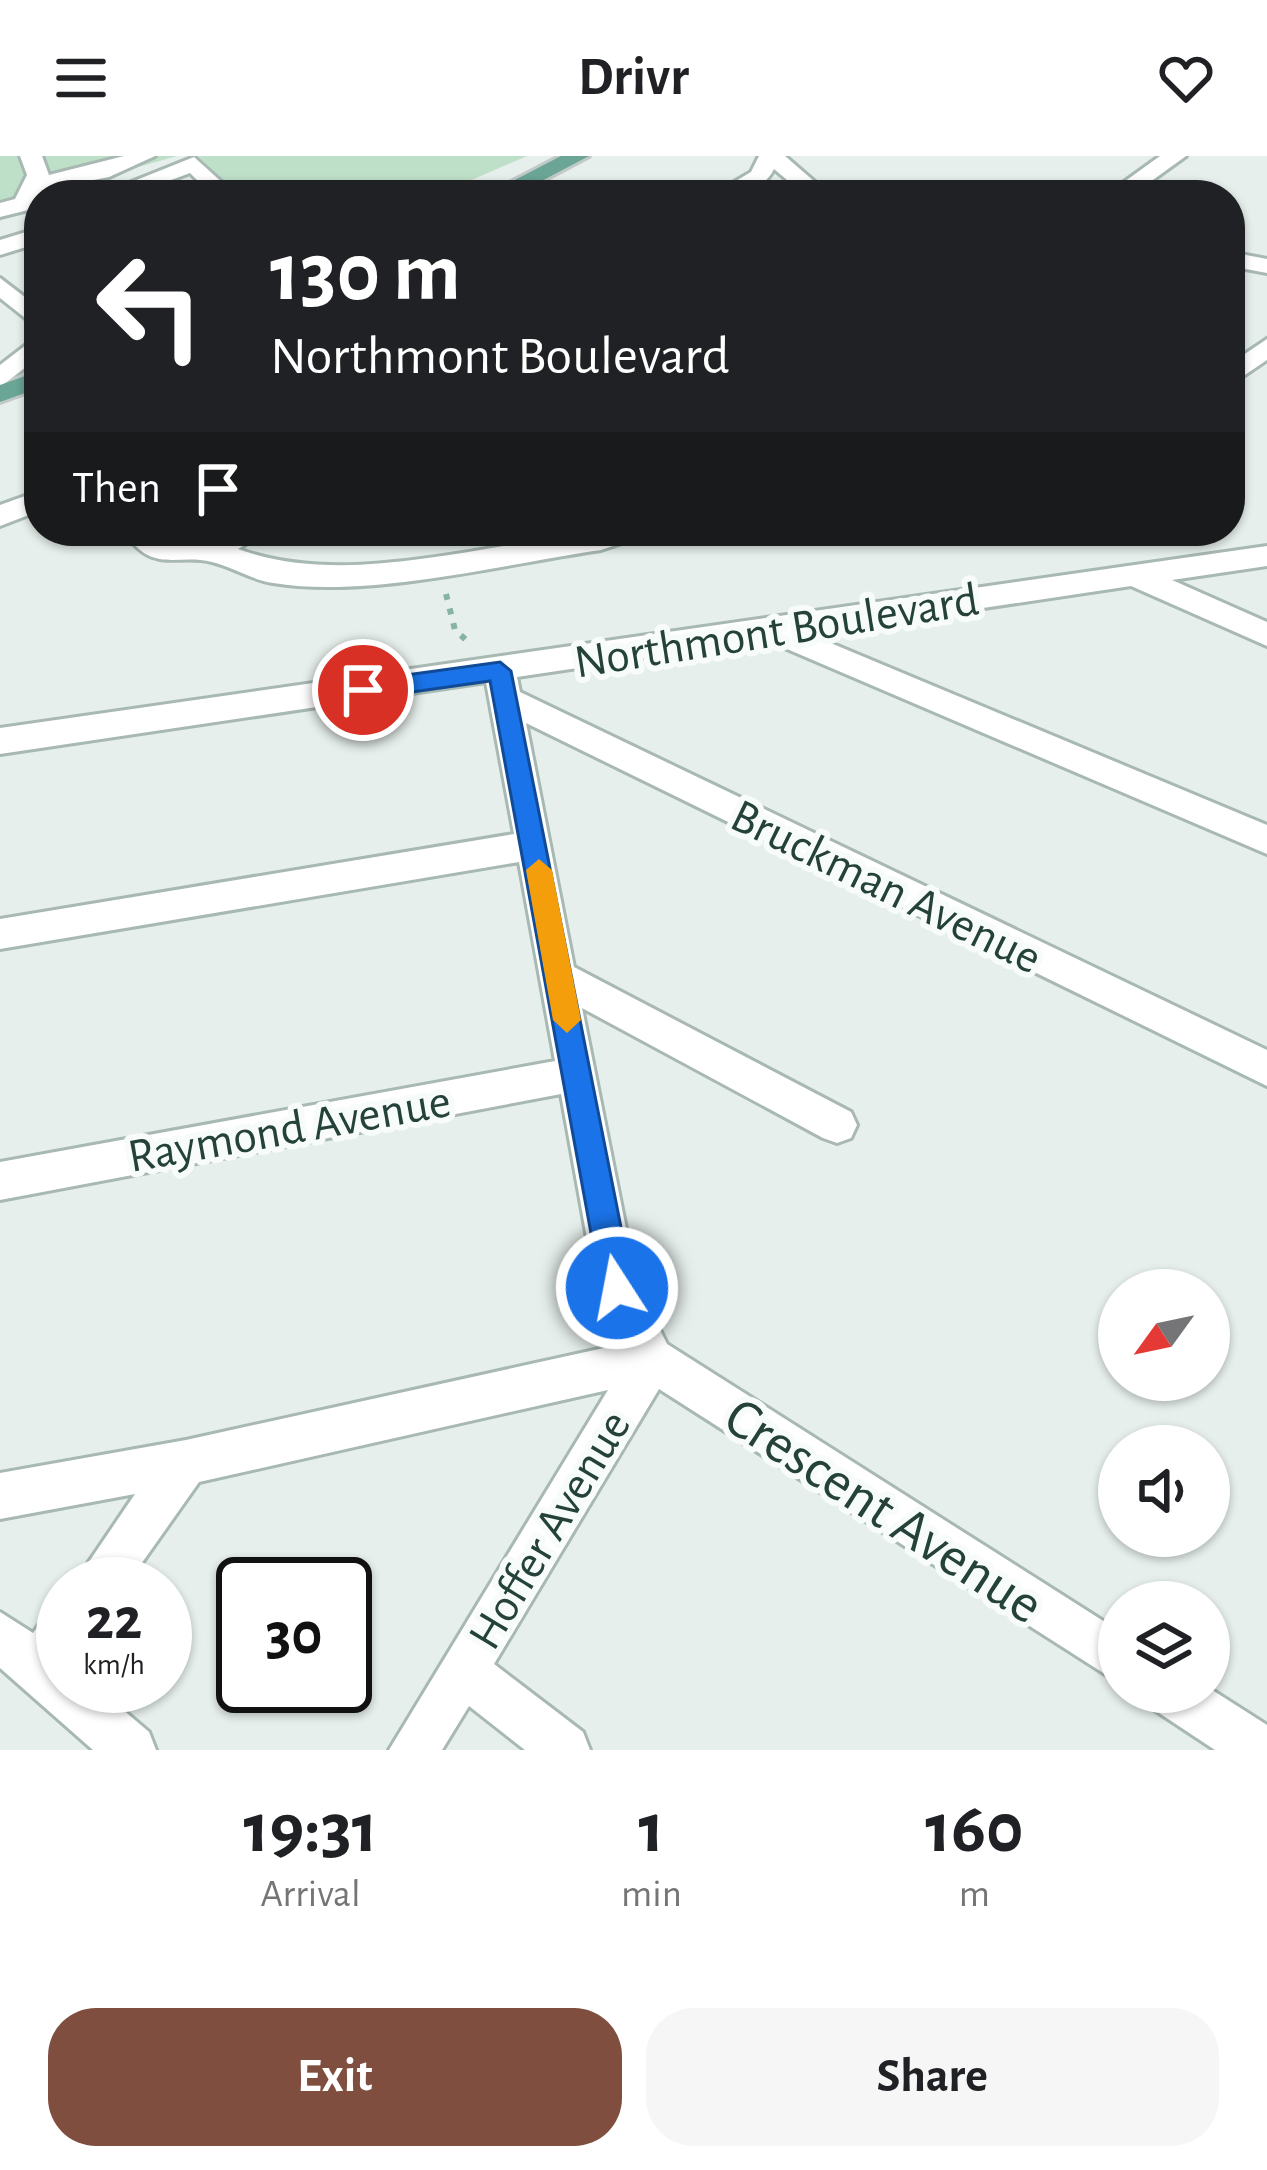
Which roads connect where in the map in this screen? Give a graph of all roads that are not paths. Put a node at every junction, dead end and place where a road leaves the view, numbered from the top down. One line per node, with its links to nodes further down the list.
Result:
1 (144, 156): 5 (street)
2 (578, 156): 8 (main road)
3 (771, 156): 9 (street); 10 (street)
4 (1175, 156): 11 (street)
5 (78, 180)
6 (151, 180): 7 (street)
7 (210, 180)
8 (528, 180)
9 (752, 180)
10 (801, 180)
11 (1139, 180)
12 (0, 285): 13 (street)
13 (24, 308)
14 (24, 357): 15 (street)
15 (0, 379)
16 (152, 546): 19 (street)
17 (219, 546): 19 (street)
18 (559, 546): 19 (street)
19 (210, 550)
20 (1267, 556): 21 (street, Northmont Boulevard)
21 (1132, 575): 22 (street, Northmont Boulevard); 23 (street)
22 (771, 630): 24 (street, Northmont Boulevard); 26 (street)
23 (1267, 635)
24 (503, 686): 25 (street, Northmont Boulevard); 27 (street, Hoffer Avenue); 30 (street, Bruckman Avenue)
25 (0, 741)
26 (1267, 840)
27 (534, 845): 28 (street); 29 (street, Hoffer Avenue)
28 (0, 934)
29 (560, 977): 31 (street, Hoffer Avenue); 32 (street)
30 (1267, 1069)
31 (577, 1074): 33 (street, Raymond Avenue); 34 (street, Hoffer Avenue)
32 (837, 1125)
33 (0, 1181)
34 (652, 1359): 35 (street); 40 (street, Crescent Avenue); 41 (street, Hoffer Avenue)
35 (186, 1462): 36 (street); 37 (street)
36 (0, 1496)
37 (117, 1557)
38 (0, 1636): 39 (street)
39 (36, 1646)
40 (1098, 1646)
41 (463, 1670): 45 (street, Hoffer Avenue); 46 (street)
42 (100, 1713): 44 (street)
43 (1203, 1713): 47 (street)
44 (130, 1750)
45 (414, 1750)
46 (565, 1750)
47 (1260, 1750)

